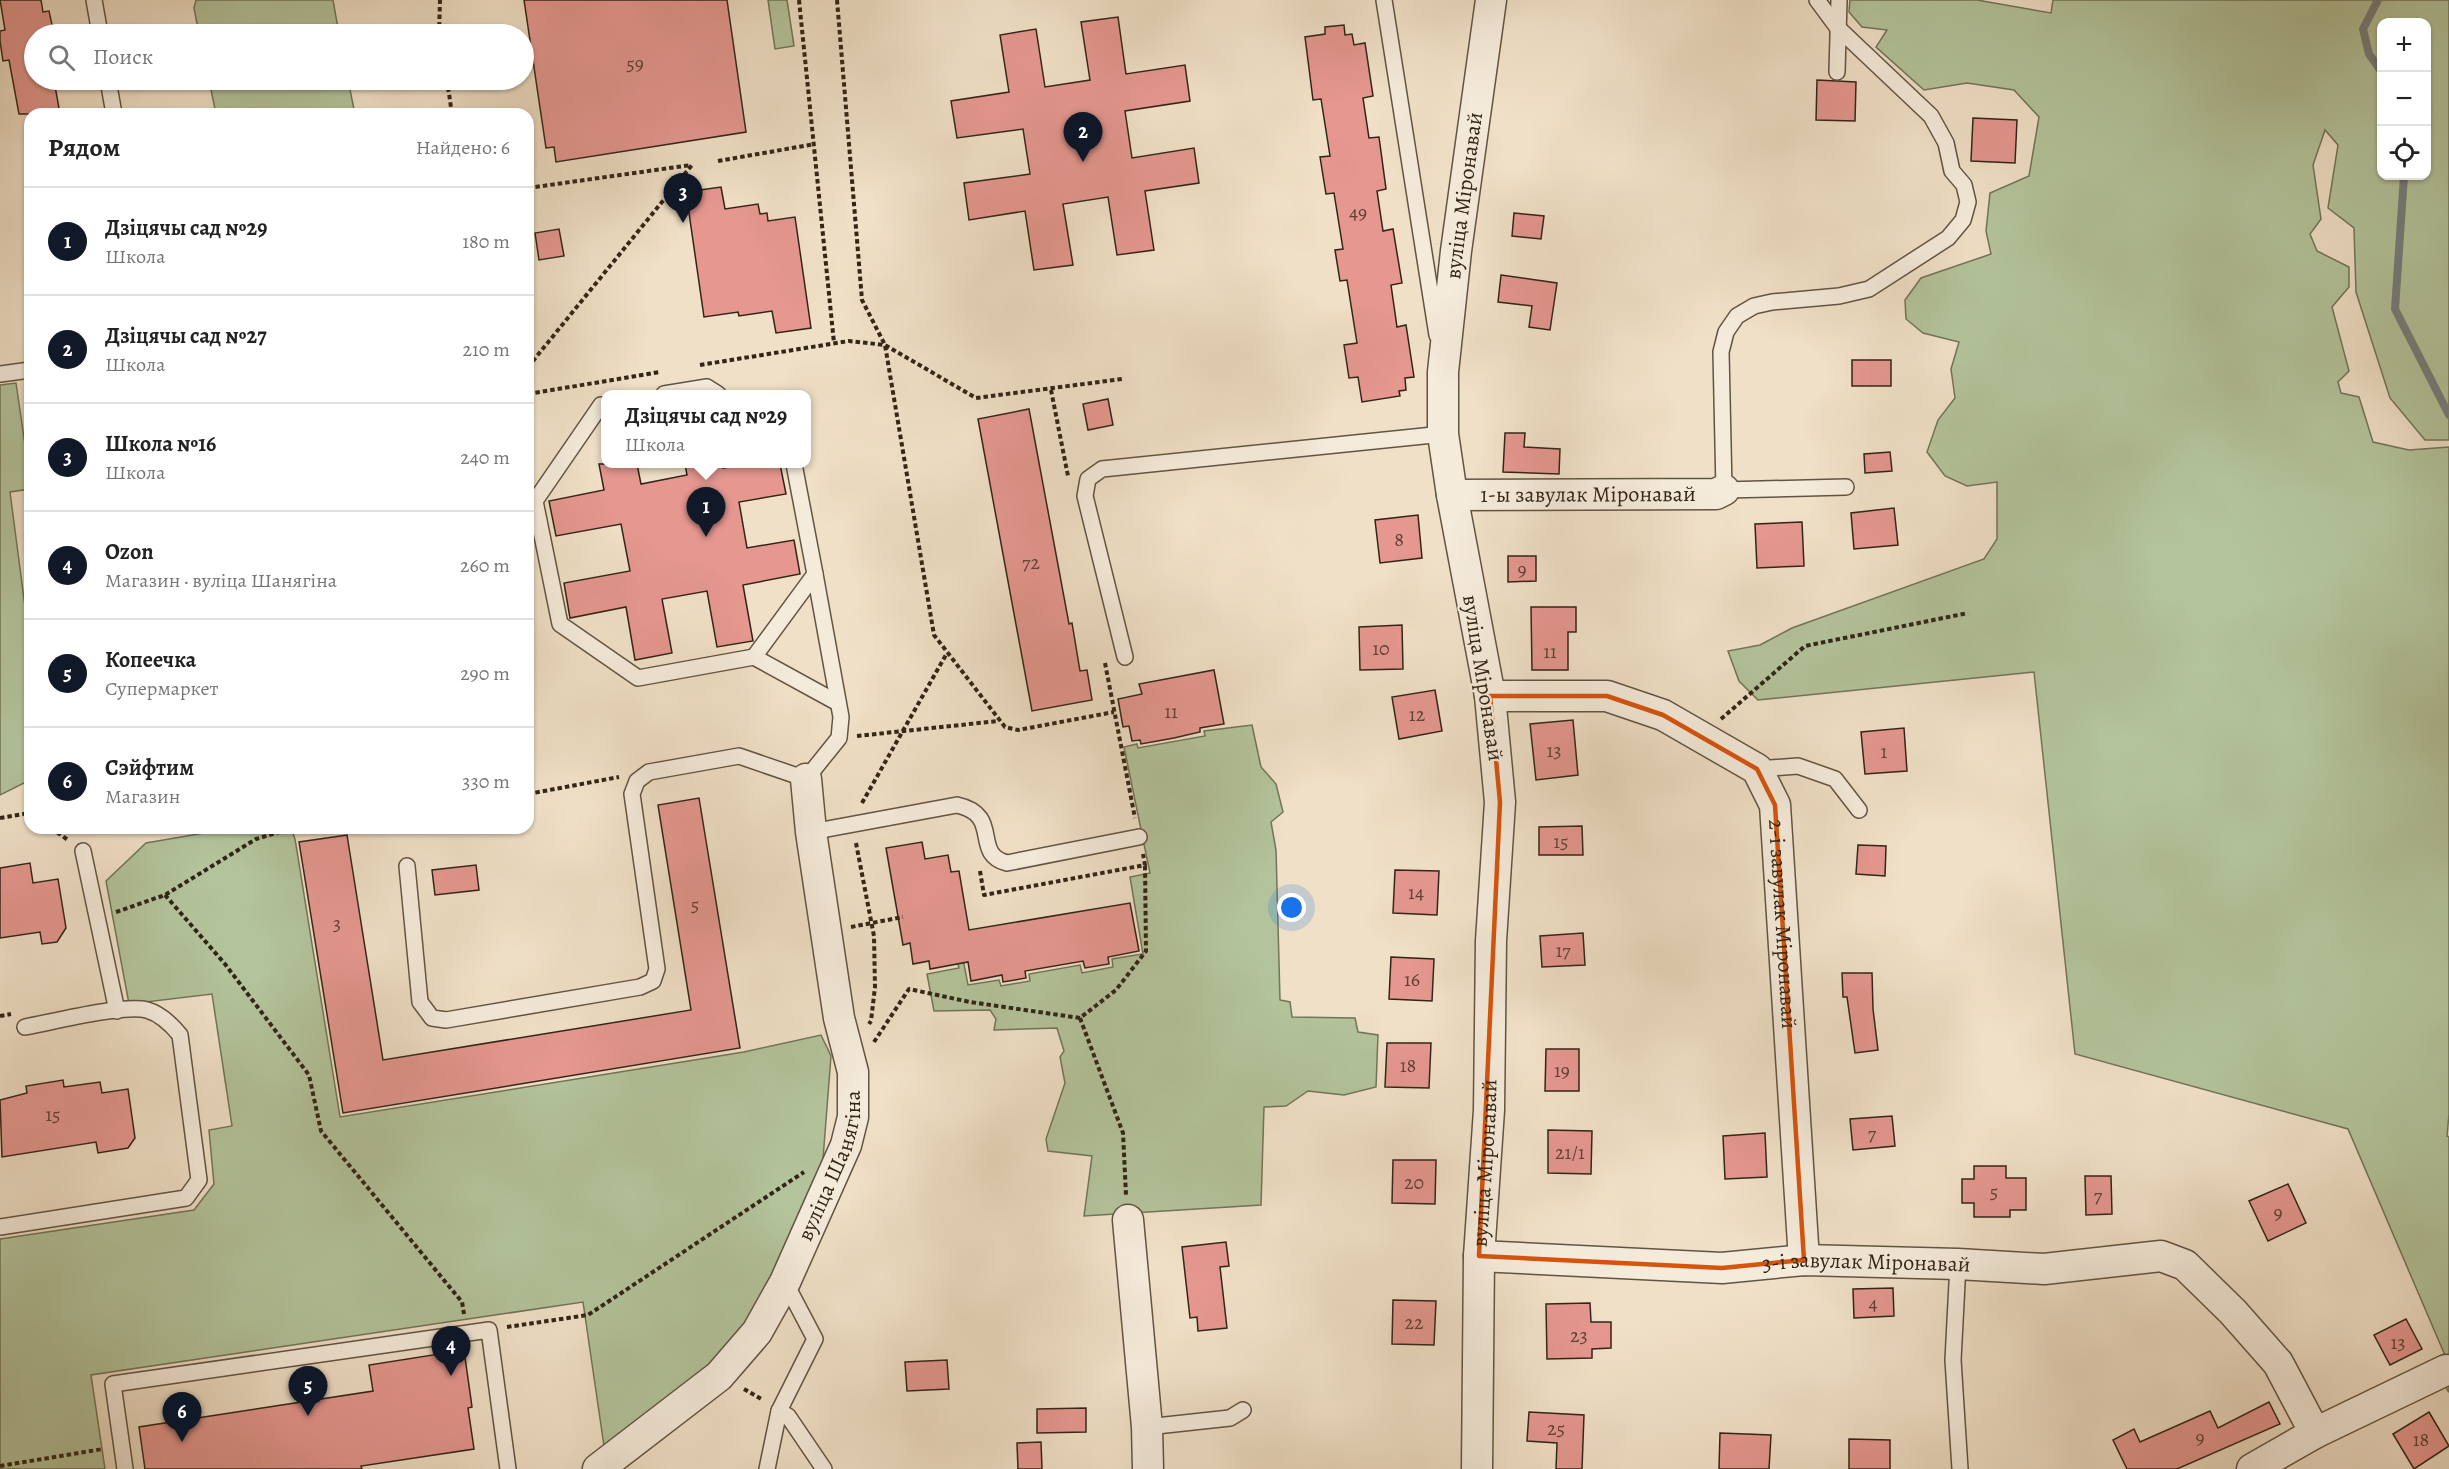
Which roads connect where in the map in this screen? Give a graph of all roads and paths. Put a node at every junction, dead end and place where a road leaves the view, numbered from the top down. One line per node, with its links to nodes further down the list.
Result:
1 (94, 0): 9 (lane)
2 (440, 0): 10 (path)
3 (799, 0): 17 (path)
4 (837, 0): 21 (path)
5 (1384, 0): 26 (lane)
6 (1491, 0): 26 (street, вуліца Міронавай)
7 (1817, 0): 11 (lane)
8 (1839, 0): 11 (lane)
9 (98, 24)
10 (439, 24)
11 (1837, 27): 12 (lane); 38 (lane)
12 (1837, 72)
13 (110, 90): 15 (lane)
14 (448, 90): 16 (path)
15 (113, 108)
16 (451, 108)
17 (814, 144): 18 (path); 20 (path)
18 (718, 160)
19 (534, 187): 22 (path)
20 (834, 343): 21 (path); 23 (path)
21 (885, 345): 31 (path); 42 (path)
22 (534, 360)
23 (693, 367)
24 (24, 371): 27 (lane)
25 (669, 371): 32 (path)
26 (1443, 372): 34 (street, вуліца Міронавай)
27 (0, 374)
28 (1122, 379): 31 (path)
29 (689, 390): 30 (lane)
30 (712, 390)
31 (1051, 390): 36 (path)
32 (534, 393)
33 (601, 405): 44 (lane)
34 (1443, 434): 39 (street, вуліца Міронавай); 45 (lane)
35 (795, 468): 40 (lane)
36 (1069, 482)
37 (1846, 487): 38 (lane)
38 (1724, 490): 39 (street, 1-ы завулак Міронавай)
39 (1452, 495): 46 (street, вуліца Міронавай)
40 (815, 574): 44 (lane); 47 (lane)
41 (1968, 613): 51 (path)
42 (947, 653): 49 (path); 50 (path)
43 (1103, 654): 48 (path)
44 (754, 657): 47 (lane)
45 (1125, 657)
46 (1490, 696): 51 (street); 81 (street, вуліца Міронавай)
47 (838, 703): 52 (lane)
48 (1114, 712): 49 (path); 63 (path)
49 (998, 721): 50 (path)
50 (904, 731): 52 (path); 60 (path)
51 (1702, 735): 53 (street)
52 (839, 738): 55 (lane)
53 (1757, 769): 57 (lane); 82 (street, 2-і завулак Міронавай)
54 (649, 772): 55 (lane); 56 (path); 67 (lane)
55 (806, 779): 61 (street, вуліца Шанягіна)
56 (534, 793)
57 (1859, 810)
58 (24, 814): 59 (path)
59 (0, 818)
60 (852, 830): 61 (lane); 63 (lane); 71 (path)
61 (811, 832): 72 (street, вуліца Шанягіна)
62 (273, 834): 68 (path)
63 (1139, 837): 66 (path)
64 (83, 851): 70 (lane)
65 (979, 864): 66 (path)
66 (1145, 865): 74 (path)
67 (407, 866)
68 (165, 895): 70 (path); 86 (path)
69 (903, 917): 71 (path)
70 (98, 919): 73 (lane)
71 (872, 923): 72 (path); 76 (path)
72 (826, 932): 77 (street, вуліца Шанягіна)
73 (117, 1011): 75 (lane); 80 (lane)
74 (1080, 1018): 77 (path); 79 (path)
75 (25, 1027)
76 (867, 1027)
77 (853, 1072): 84 (street, вуліца Шанягіна)
78 (806, 1171): 85 (path)
79 (1128, 1220): 91 (street)
80 (0, 1227)
81 (1479, 1256): 82 (street, 3-і завулак Міронавай); 101 (street, вуліца Міронавай)
82 (1804, 1260): 83 (street, 3-і завулак Міронавай)
83 (1958, 1264): 92 (street, 3-і завулак Міронавай); 102 (lane)
84 (785, 1282): 88 (street, вуліца Шанягіна); 90 (lane)
85 (489, 1330): 86 (lane); 97 (lane)
86 (467, 1333): 93 (lane)
87 (2446, 1370): 92 (street)
88 (719, 1376): 90 (path); 94 (street, вуліца Шанягіна)
89 (1243, 1410): 91 (lane)
90 (780, 1411): 98 (lane); 99 (lane)
91 (1147, 1426): 100 (street)
92 (2315, 1433): 103 (street)
93 (122, 1446): 95 (path); 96 (lane)
94 (615, 1465)
95 (0, 1466)
96 (125, 1469)
97 (508, 1469)
98 (767, 1469)
99 (824, 1469)
100 (1148, 1469)
101 (1477, 1469)
102 (1960, 1469)
103 (2252, 1469)

